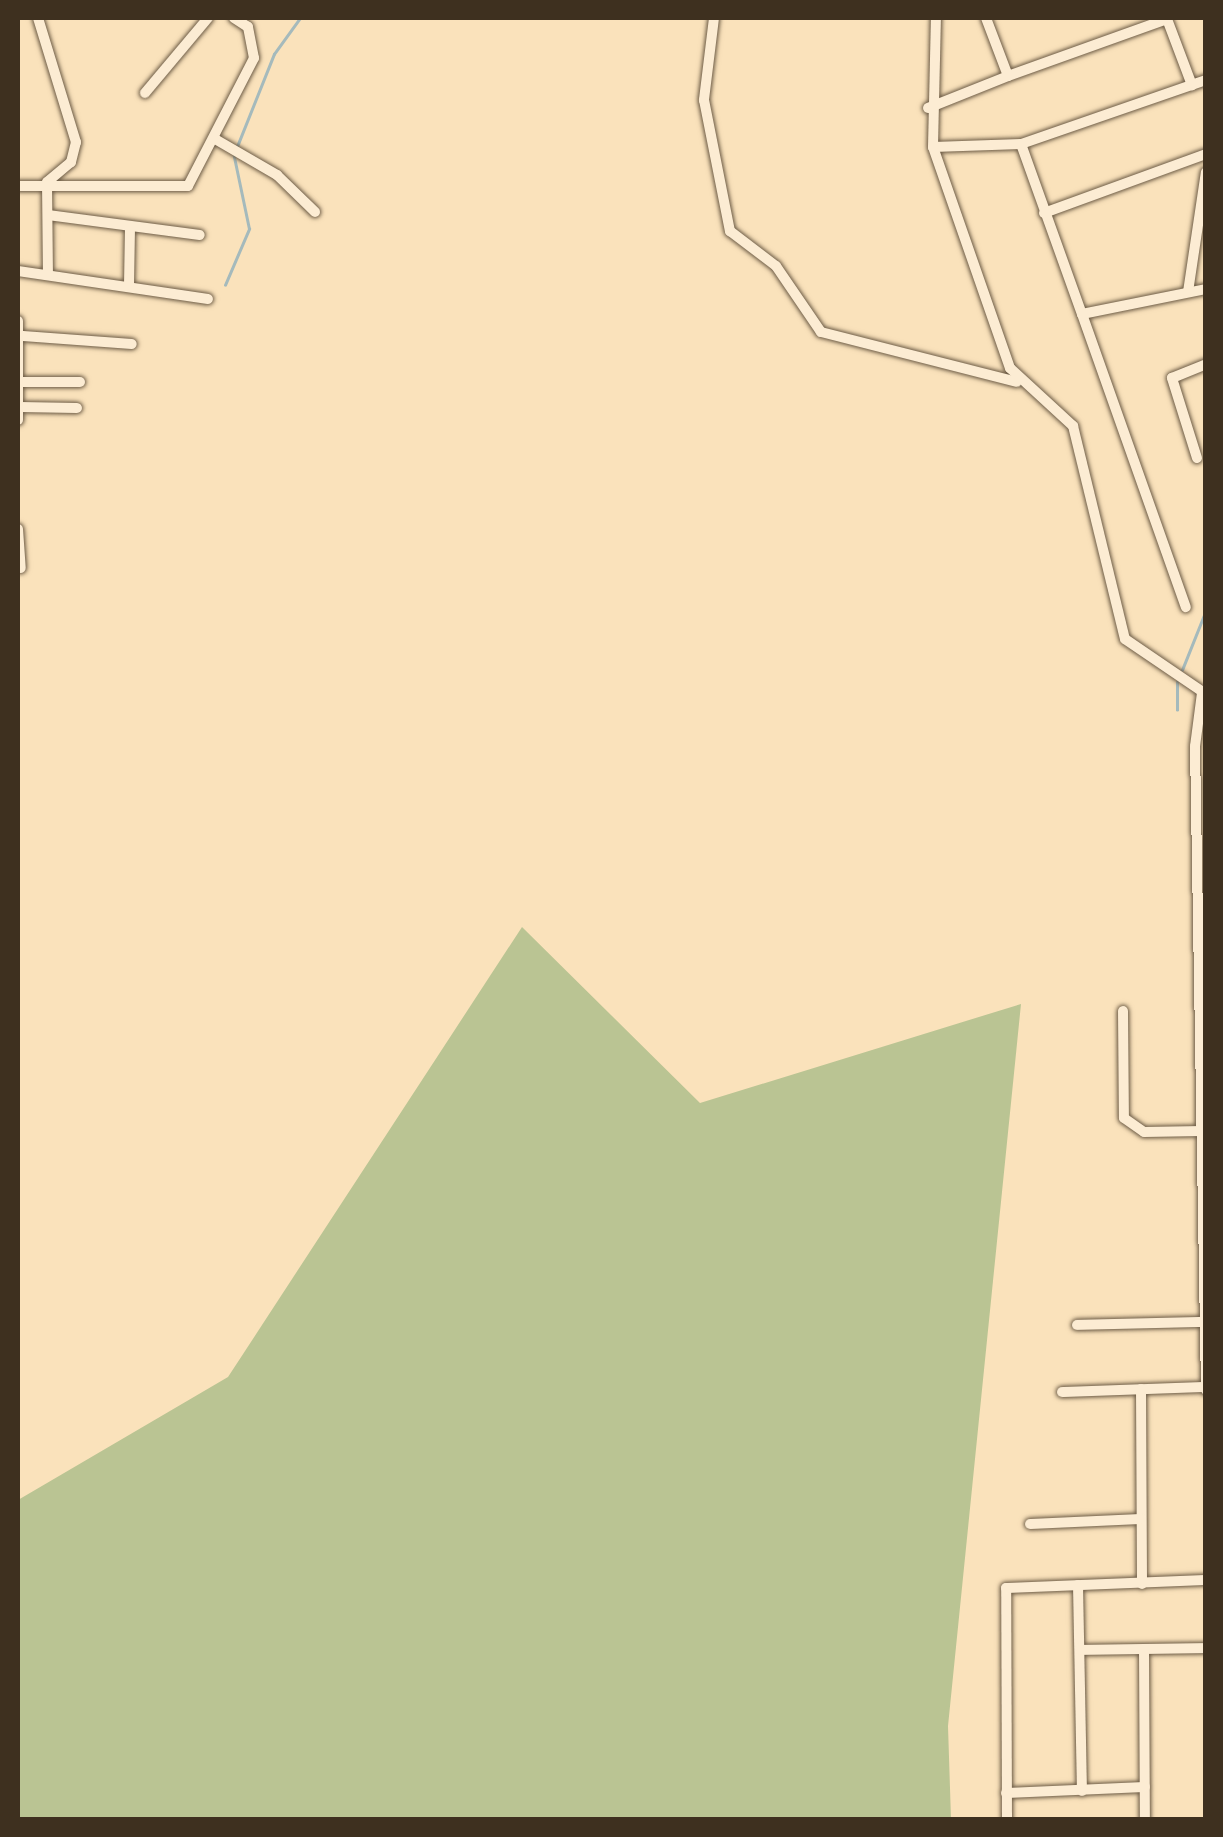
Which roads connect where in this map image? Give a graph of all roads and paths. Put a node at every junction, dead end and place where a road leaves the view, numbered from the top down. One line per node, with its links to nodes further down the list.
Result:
1 (38, 18): 19 (street)
2 (208, 18): 12 (street)
3 (234, 18): 8 (street)
4 (714, 18): 39 (street)
5 (936, 18): 13 (street)
6 (986, 18): 9 (street)
7 (1168, 18): 9 (street); 11 (street)
8 (251, 22): 14 (street)
9 (1008, 76): 13 (street)
10 (1206, 80): 11 (street)
11 (1192, 85): 15 (street)
12 (145, 93)
13 (928, 108): 16 (street)
14 (215, 138): 19 (street); 21 (street)
15 (1021, 144): 16 (street); 22 (street)
16 (933, 147): 39 (street)
17 (1206, 154): 22 (street)
18 (1206, 172): 30 (street)
19 (47, 182): 20 (street); 23 (street)
20 (18, 186)
21 (315, 212)
22 (1044, 212): 32 (street)
23 (48, 215): 24 (street); 27 (street)
24 (130, 226): 25 (street); 28 (street)
25 (200, 236)
26 (18, 271): 27 (street)
27 (48, 274): 28 (street)
28 (129, 285): 31 (street)
29 (1206, 290): 30 (street)
30 (1188, 292): 32 (street)
31 (208, 299)
32 (1082, 314): 45 (street)
33 (18, 320): 34 (street)
34 (23, 336): 35 (street); 37 (street)
35 (132, 344)
36 (1206, 364): 42 (street)
37 (20, 382): 38 (street); 41 (street)
38 (80, 382)
39 (1017, 382): 46 (street)
40 (77, 408): 41 (street)
41 (18, 414)
42 (1197, 458)
43 (18, 529): 44 (street)
44 (21, 568)
45 (1186, 606)
46 (1204, 694): 47 (street)
47 (1203, 711): 49 (street)
48 (1123, 1010): 50 (street)
49 (1203, 1113): 50 (street)
50 (1202, 1131): 51 (street)
51 (1204, 1185): 52 (street)
52 (1204, 1322): 53 (street); 55 (street)
53 (1077, 1324)
54 (1140, 1389): 55 (street); 56 (street); 57 (street)
55 (1206, 1389)
56 (1062, 1392)
57 (1141, 1519): 58 (street); 60 (street)
58 (1030, 1524)
59 (1206, 1580): 60 (street)
60 (1142, 1584): 61 (street)
61 (1078, 1585): 64 (street); 67 (street)
62 (1206, 1648): 63 (street)
63 (1144, 1649): 64 (street); 65 (street)
64 (1080, 1650): 66 (street)
65 (1145, 1786): 66 (street); 69 (street)
66 (1082, 1791): 67 (street)
67 (1006, 1794): 68 (street)
68 (1007, 1820)
69 (1145, 1820)

